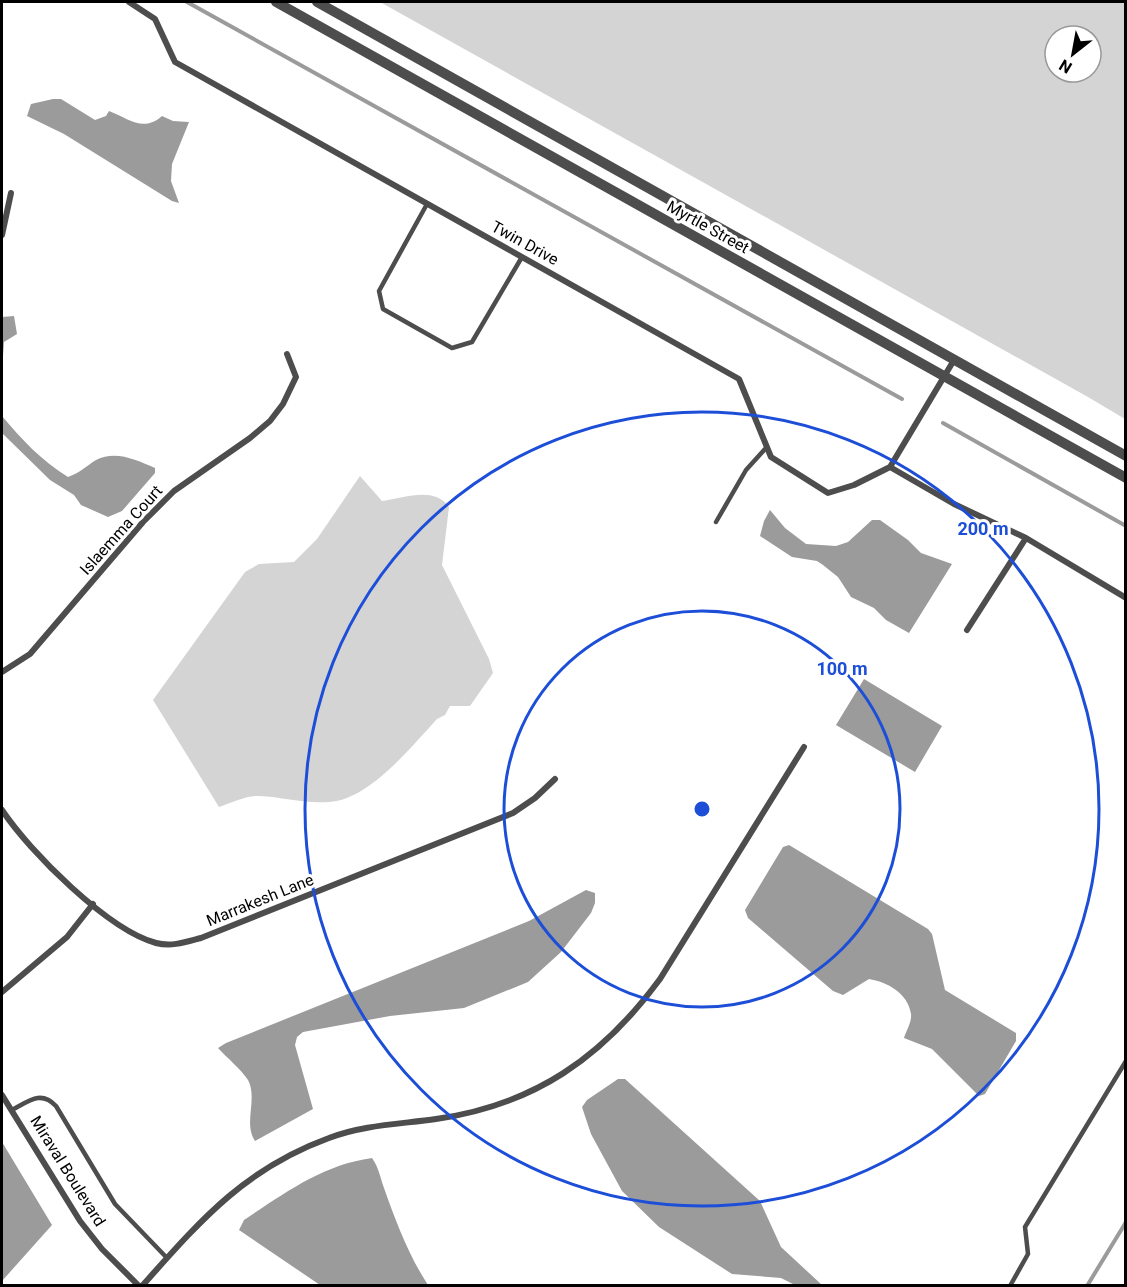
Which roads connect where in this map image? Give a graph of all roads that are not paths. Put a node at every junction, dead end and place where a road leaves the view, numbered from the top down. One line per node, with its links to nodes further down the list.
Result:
1 (129, 2): 5 (street, Twin Drive)
2 (276, 2): 10 (street, Myrtle Street)
3 (317, 2): 9 (street, Myrtle Street)
4 (11, 193): 6 (street)
5 (427, 204): 7 (street, Twin Drive); 7 (lane)
6 (2, 235)
7 (522, 257): 11 (street, Twin Drive)
8 (287, 354): 19 (street, Islaemma Court)
9 (954, 360): 10 (street); 12 (street, Myrtle Street)
10 (944, 377): 13 (street); 14 (street, Myrtle Street)
11 (766, 448): 13 (street, Twin Drive); 15 (lane)
12 (1125, 456)
13 (890, 467): 16 (street)
14 (1125, 478)
15 (716, 522)
16 (1026, 538): 17 (street); 18 (street)
17 (1125, 598)
18 (968, 630)
19 (2, 672)
20 (804, 747): 28 (street)
21 (555, 778): 23 (street, Marrakesh Lane)
22 (2, 810): 23 (street, Marrakesh Lane)
23 (93, 904): 24 (street)
24 (2, 992)
25 (1125, 1061): 30 (lane)
26 (2, 1095): 27 (street, Miraval Boulevard)
27 (12, 1110): 28 (lane); 29 (street, Miraval Boulevard)
28 (167, 1258): 29 (street)
29 (141, 1286)
30 (1010, 1286)

